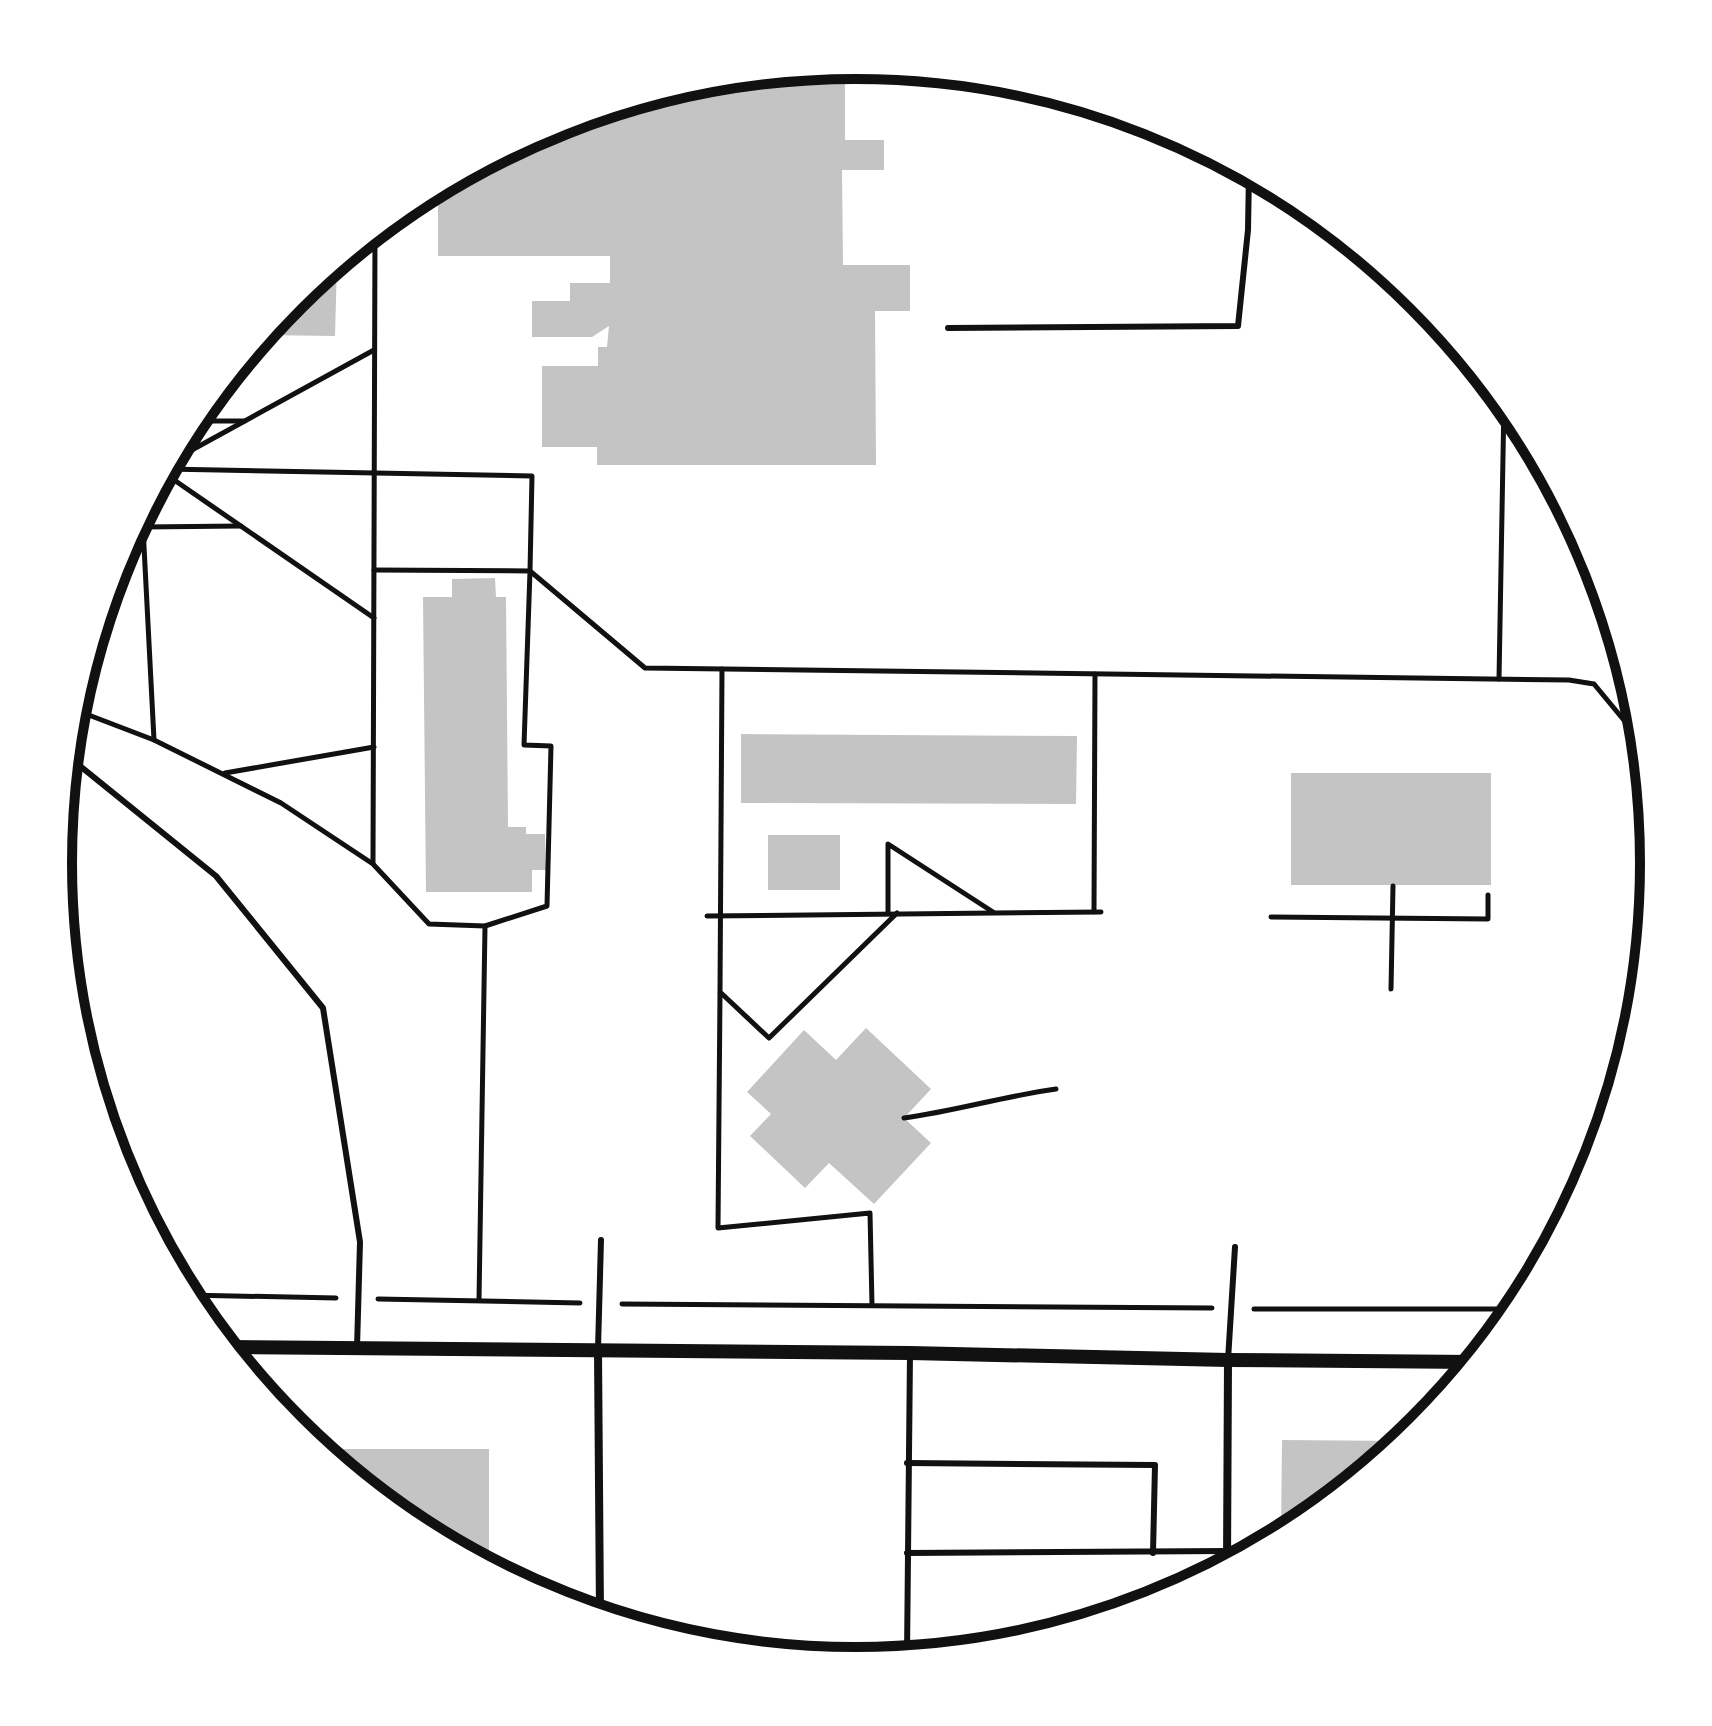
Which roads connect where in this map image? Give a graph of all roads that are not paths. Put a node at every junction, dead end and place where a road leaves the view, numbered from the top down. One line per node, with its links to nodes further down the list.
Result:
1 (1249, 184): 2 (lane)
2 (948, 328)
3 (79, 765): 7 (lane)
4 (601, 1240): 8 (lane)
5 (1235, 1247): 10 (lane)
6 (240, 1347): 7 (street)
7 (357, 1348): 8 (street)
8 (598, 1351): 9 (street); 16 (street)
9 (910, 1353): 10 (street); 12 (lane)
10 (1228, 1360): 11 (street); 13 (street)
11 (1460, 1362)
12 (907, 1463): 14 (lane); 15 (lane)
13 (1228, 1551): 15 (lane)
14 (907, 1553): 15 (lane); 17 (lane)
15 (1153, 1553)
16 (600, 1603)
17 (907, 1645)

